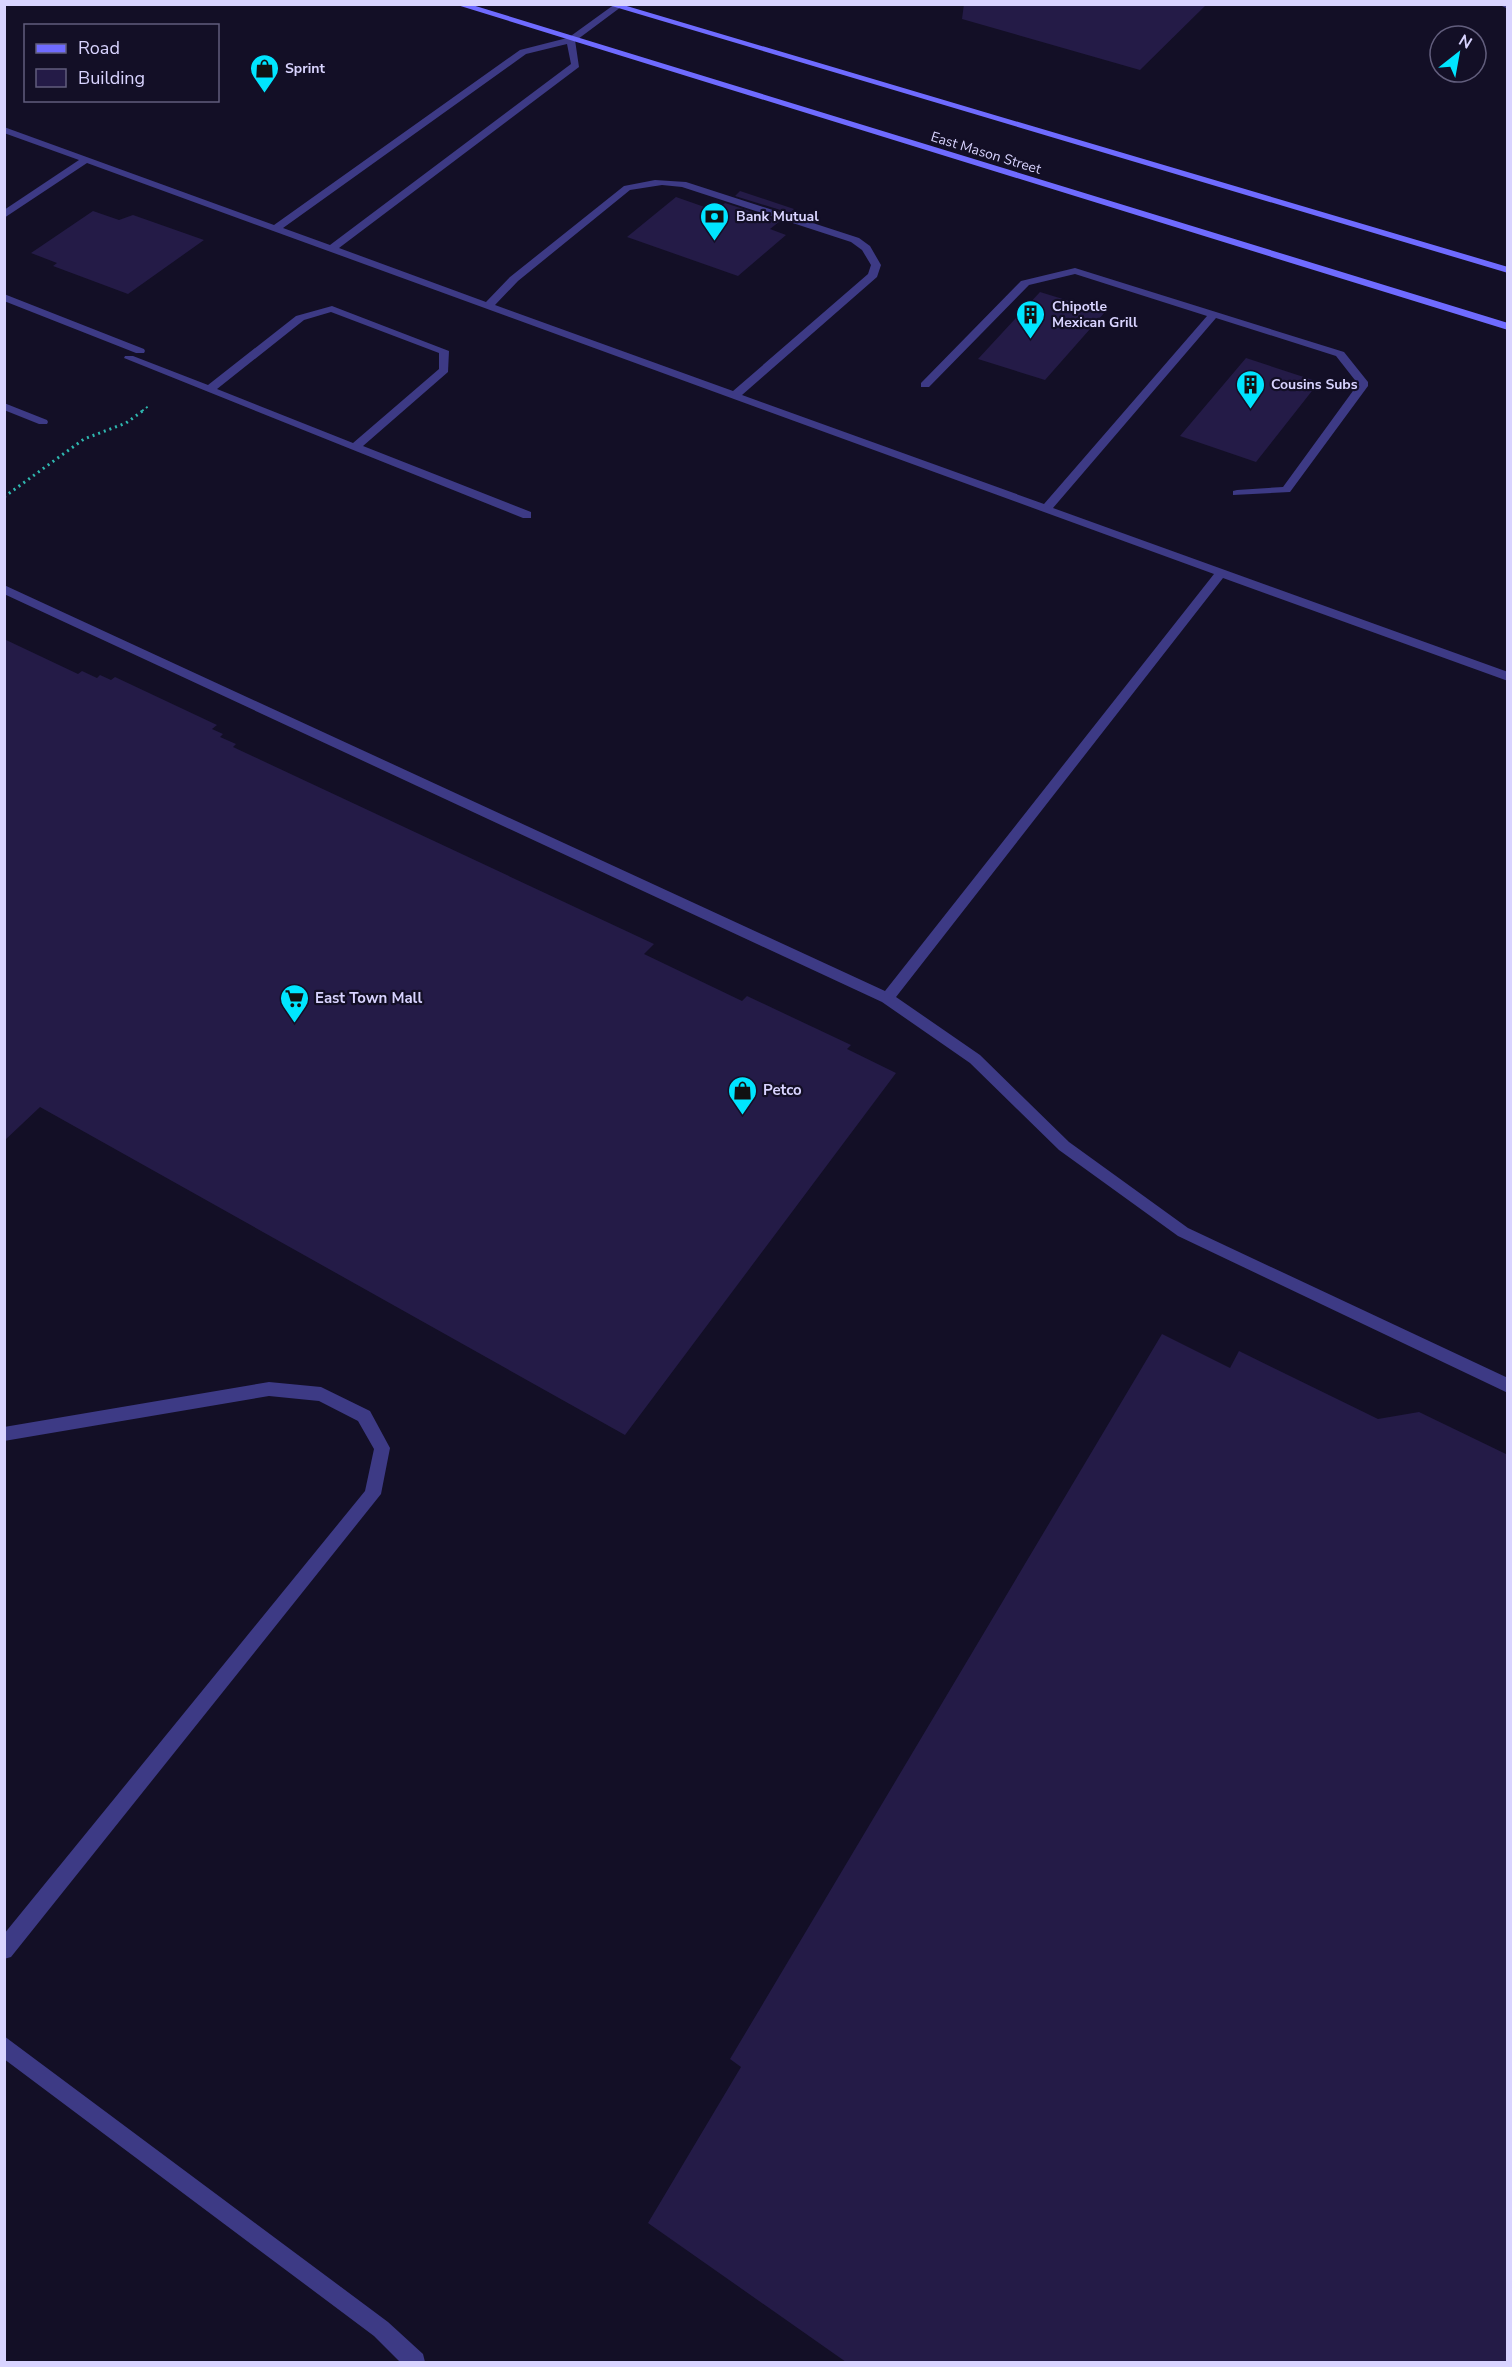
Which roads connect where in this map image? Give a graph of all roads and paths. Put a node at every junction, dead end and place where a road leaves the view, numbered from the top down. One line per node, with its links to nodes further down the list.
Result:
1 (458, 4): 5 (main road, East Mason Street)
2 (1502, 4): 4 (street)
3 (616, 5): 5 (street); 11 (main road)
4 (1508, 6)
5 (571, 40): 9 (street); 10 (street); 15 (main road, East Mason Street)
6 (4, 130): 7 (street)
7 (87, 159): 8 (street); 9 (street)
8 (4, 214)
9 (276, 228): 10 (street)
10 (333, 248): 13 (street)
11 (1508, 270)
12 (4, 297): 16 (street)
13 (489, 305): 20 (street); 20 (street)
14 (1214, 314): 18 (street); 24 (street); 25 (street)
15 (1508, 327)
16 (140, 351)
17 (129, 358): 19 (street)
18 (925, 385)
19 (209, 390): 23 (street); 23 (street)
20 (735, 395): 25 (street)
21 (4, 406): 22 (street)
22 (43, 422)
23 (355, 447): 26 (street)
24 (1237, 493)
25 (1046, 509): 27 (street)
26 (527, 515)
27 (1221, 573): 29 (street); 30 (street)
28 (4, 589): 30 (street)
29 (1508, 677)
30 (887, 998): 31 (street)
31 (1508, 1386)
32 (4, 1434): 33 (street)
33 (4, 1950)
34 (4, 2046): 35 (street)
35 (415, 2362)

